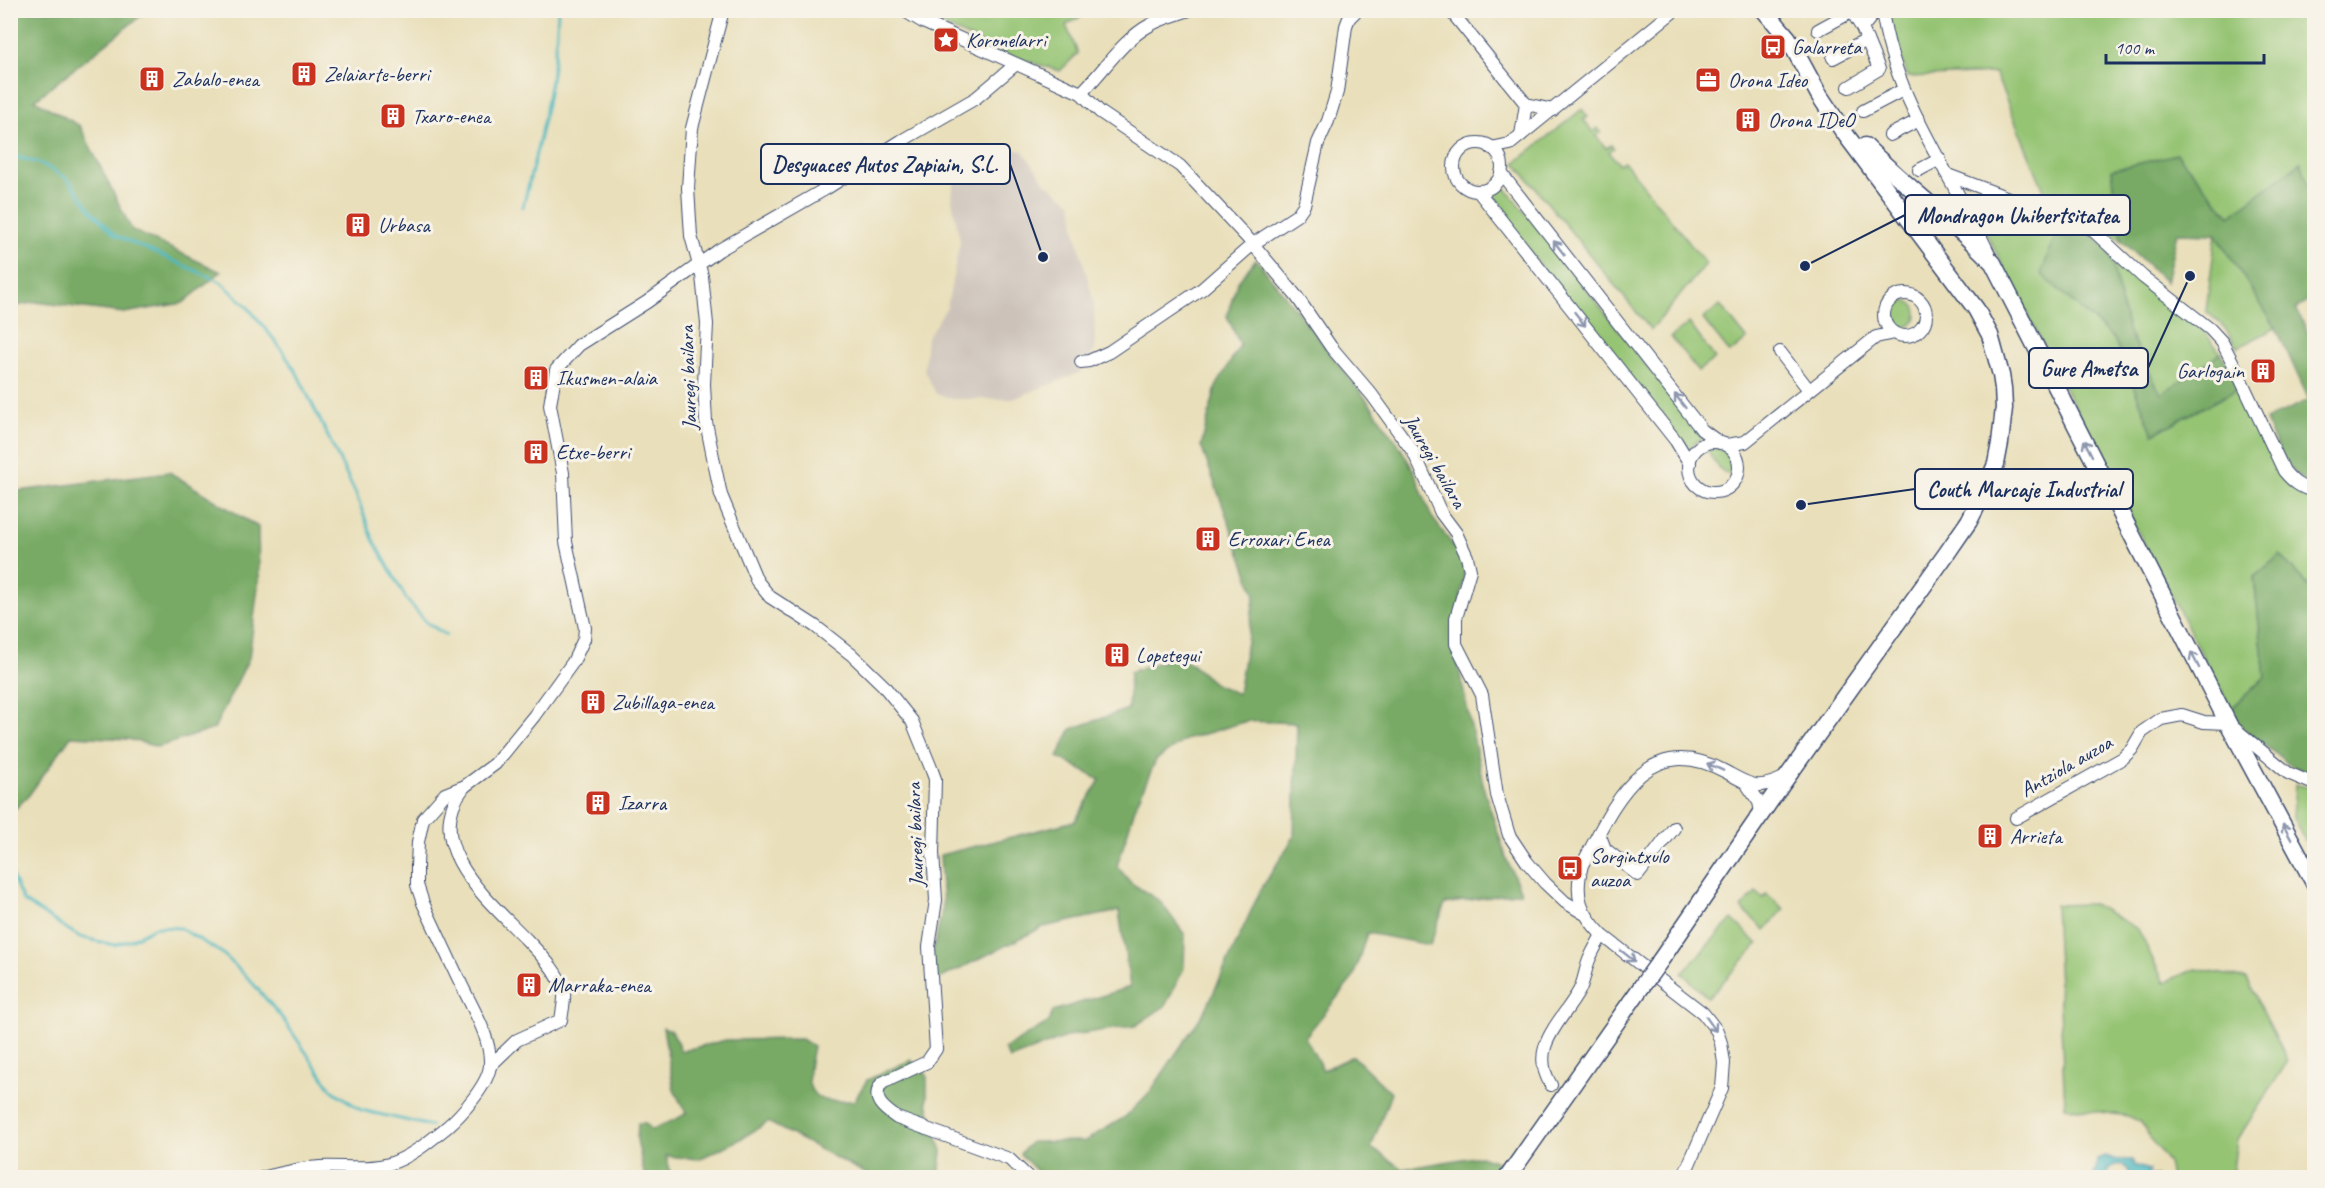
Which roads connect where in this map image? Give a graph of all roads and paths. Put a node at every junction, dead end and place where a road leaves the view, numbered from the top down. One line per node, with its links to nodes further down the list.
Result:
1 (723, 10): 37 (street, Jauregi bailara)
2 (903, 10): 17 (street, Jauregi bailara)
3 (1189, 10): 20 (street)
4 (1357, 10): 35 (street)
5 (1675, 10): 23 (street)
6 (1764, 10): 14 (main road)
7 (1780, 10): 14 (main road)
8 (1871, 10): 12 (street)
9 (1882, 10): 19 (street)
10 (1851, 11): 12 (street); 13 (street)
11 (1454, 12): 22 (street)
12 (1862, 28): 15 (street)
13 (1818, 30)
14 (1788, 38): 21 (main road)
15 (1867, 40): 16 (street); 18 (street)
16 (1833, 58)
17 (1015, 65): 20 (street, Jauregi bailara); 37 (street)
18 (1850, 87)
19 (1903, 90): 24 (street); 25 (street)
20 (1081, 93): 35 (street, Jauregi bailara)
21 (1819, 94): 36 (main road); 50 (main road)
22 (1526, 104): 23 (street); 26 (street)
23 (1553, 110): 26 (street)
24 (1863, 111)
25 (1919, 120): 27 (street); 30 (street)
26 (1521, 135): 28 (street)
27 (1890, 135)
28 (1508, 145): 29 (street); 31 (street)
29 (1491, 148): 31 (street); 34 (street)
30 (1940, 159): 32 (street); 33 (street)
31 (1501, 167): 34 (street); 45 (street, one-way to 31)
32 (1919, 170)
33 (1948, 175): 36 (street); 48 (street)
34 (1478, 191): 47 (street, one-way to 47)
35 (1253, 243): 42 (street); 61 (street, Jauregi bailara)
36 (1993, 263): 49 (main road, one-way to 36)
37 (698, 265): 52 (street); 67 (street, Jauregi bailara)
38 (1884, 317): 39 (street); 39 (street); 40 (street)
39 (1894, 333): 40 (street)
40 (1876, 337): 43 (street)
41 (1780, 352): 43 (street)
42 (1081, 362)
43 (1809, 390): 44 (street)
44 (1745, 442): 45 (street); 46 (street)
45 (1723, 444): 46 (street); 47 (street)
46 (1738, 462): 47 (street)
47 (1690, 464)
48 (2314, 491)
49 (2228, 723): 51 (street); 55 (street, Antziola auzoa); 60 (main road, one-way to 49)
50 (1787, 776): 53 (street); 54 (main road)
51 (2314, 784)
52 (465, 786): 63 (street); 63 (street)
53 (1748, 786): 54 (street); 57 (street, one-way to 57)
54 (1761, 813): 65 (main road, bridge)
55 (2016, 818)
56 (1674, 828): 58 (street)
57 (1599, 833): 58 (street); 59 (street)
58 (1614, 857): 59 (street)
59 (1582, 865): 61 (street)
60 (2314, 883)
61 (1583, 913): 62 (street, Jauregi bailara)
62 (1602, 935): 64 (street); 68 (street, Jauregi bailara, one-way to 68)
63 (490, 1065): 66 (street)
64 (1551, 1085)
65 (1516, 1177)
66 (262, 1178)
67 (1029, 1178)
68 (1683, 1178)

